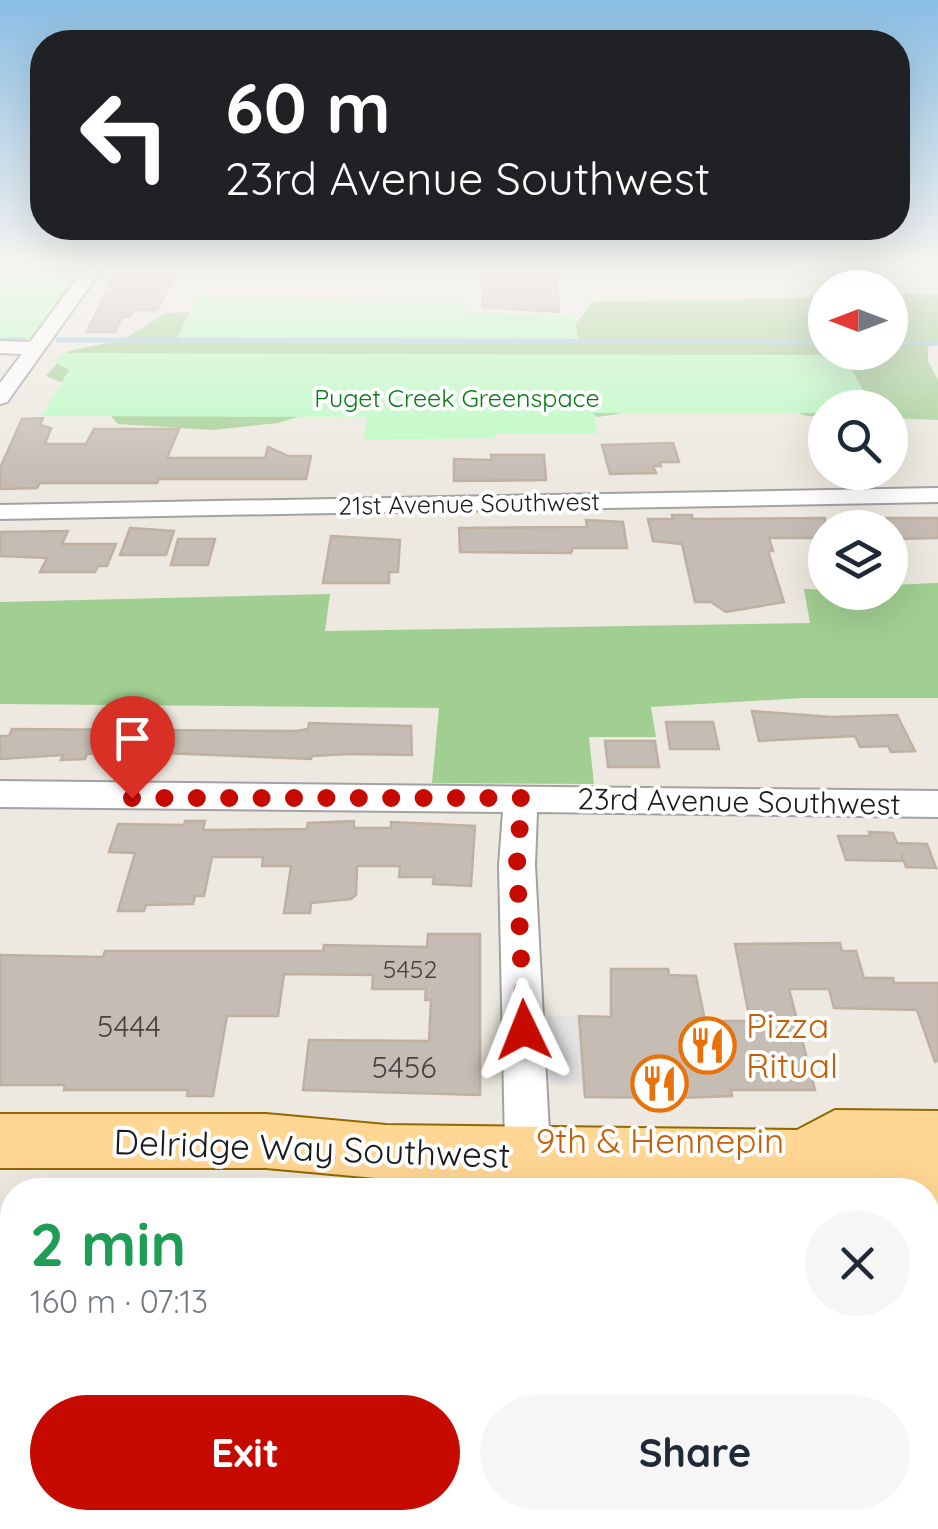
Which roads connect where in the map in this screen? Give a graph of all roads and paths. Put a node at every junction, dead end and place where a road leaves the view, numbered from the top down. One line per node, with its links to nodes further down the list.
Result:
1 (44, 337): 3 (street)
2 (0, 347): 3 (street)
3 (36, 348): 4 (street)
4 (0, 398)
5 (938, 495): 6 (street, 21st Avenue Southwest)
6 (0, 512)
7 (0, 794): 8 (street, 23rd Avenue Southwest)
8 (522, 798): 9 (street, 23rd Avenue Southwest); 13 (street)
9 (938, 804)
10 (938, 1138): 12 (main road, Delridge Way Southwest)
11 (0, 1141): 13 (main road, Delridge Way Southwest)
12 (804, 1158): 13 (main road, Delridge Way Southwest); 14 (main road, Delridge Way Southwest)
13 (528, 1172)
14 (846, 1178)

